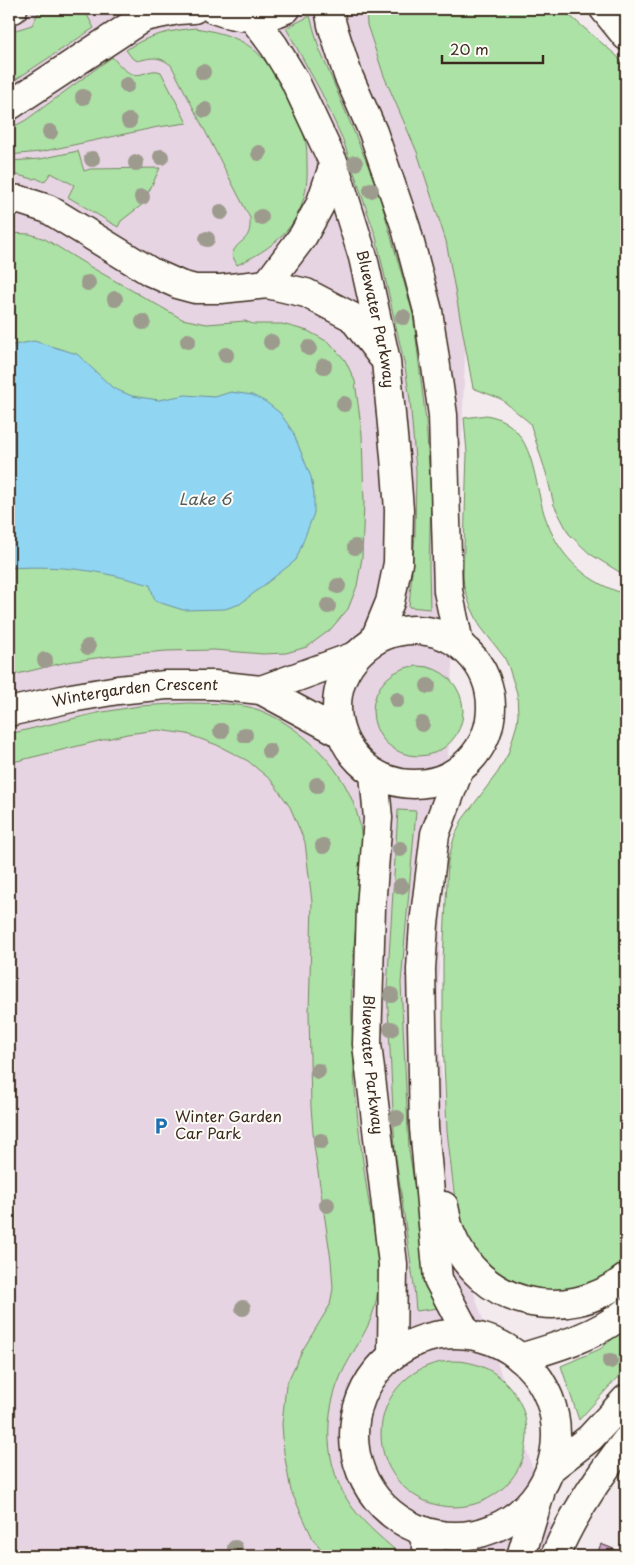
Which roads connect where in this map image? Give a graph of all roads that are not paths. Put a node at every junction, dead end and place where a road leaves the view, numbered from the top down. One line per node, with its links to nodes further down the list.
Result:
1 (13, 9): 7 (street)
2 (194, 9): 10 (street)
3 (213, 9): 8 (street)
4 (286, 9): 8 (street)
5 (329, 9): 15 (street)
6 (604, 9): 9 (street)
7 (9, 10)
8 (253, 18): 11 (street, Bluewater Parkway)
9 (626, 36)
10 (9, 106)
11 (334, 164): 13 (street); 14 (street, Bluewater Parkway)
12 (9, 199): 13 (street)
13 (267, 284): 14 (street)
14 (386, 361): 16 (street, Bluewater Parkway)
15 (459, 643): 16 (street, Bluewater Parkway); 20 (street, Bluewater Parkway)
16 (364, 648): 17 (street, Wintergarden Crescent); 19 (street, Bluewater Parkway)
17 (261, 690): 18 (street, Wintergarden Crescent); 19 (street, Wintergarden Crescent)
18 (9, 712)
19 (341, 733): 21 (street, Bluewater Parkway)
20 (459, 770): 21 (street, Bluewater Parkway); 22 (street, Bluewater Parkway)
21 (374, 774): 26 (street, Bluewater Parkway)
22 (428, 1171): 23 (street); 25 (street, Bluewater Parkway)
23 (626, 1278)
24 (626, 1312): 27 (street)
25 (468, 1334): 26 (street); 27 (street)
26 (392, 1354): 31 (street)
27 (520, 1358): 30 (street)
28 (626, 1399): 30 (street)
29 (626, 1442): 34 (street)
30 (547, 1476): 31 (street); 33 (street)
31 (421, 1530): 32 (street)
32 (431, 1556)
33 (521, 1556)
34 (555, 1556)

